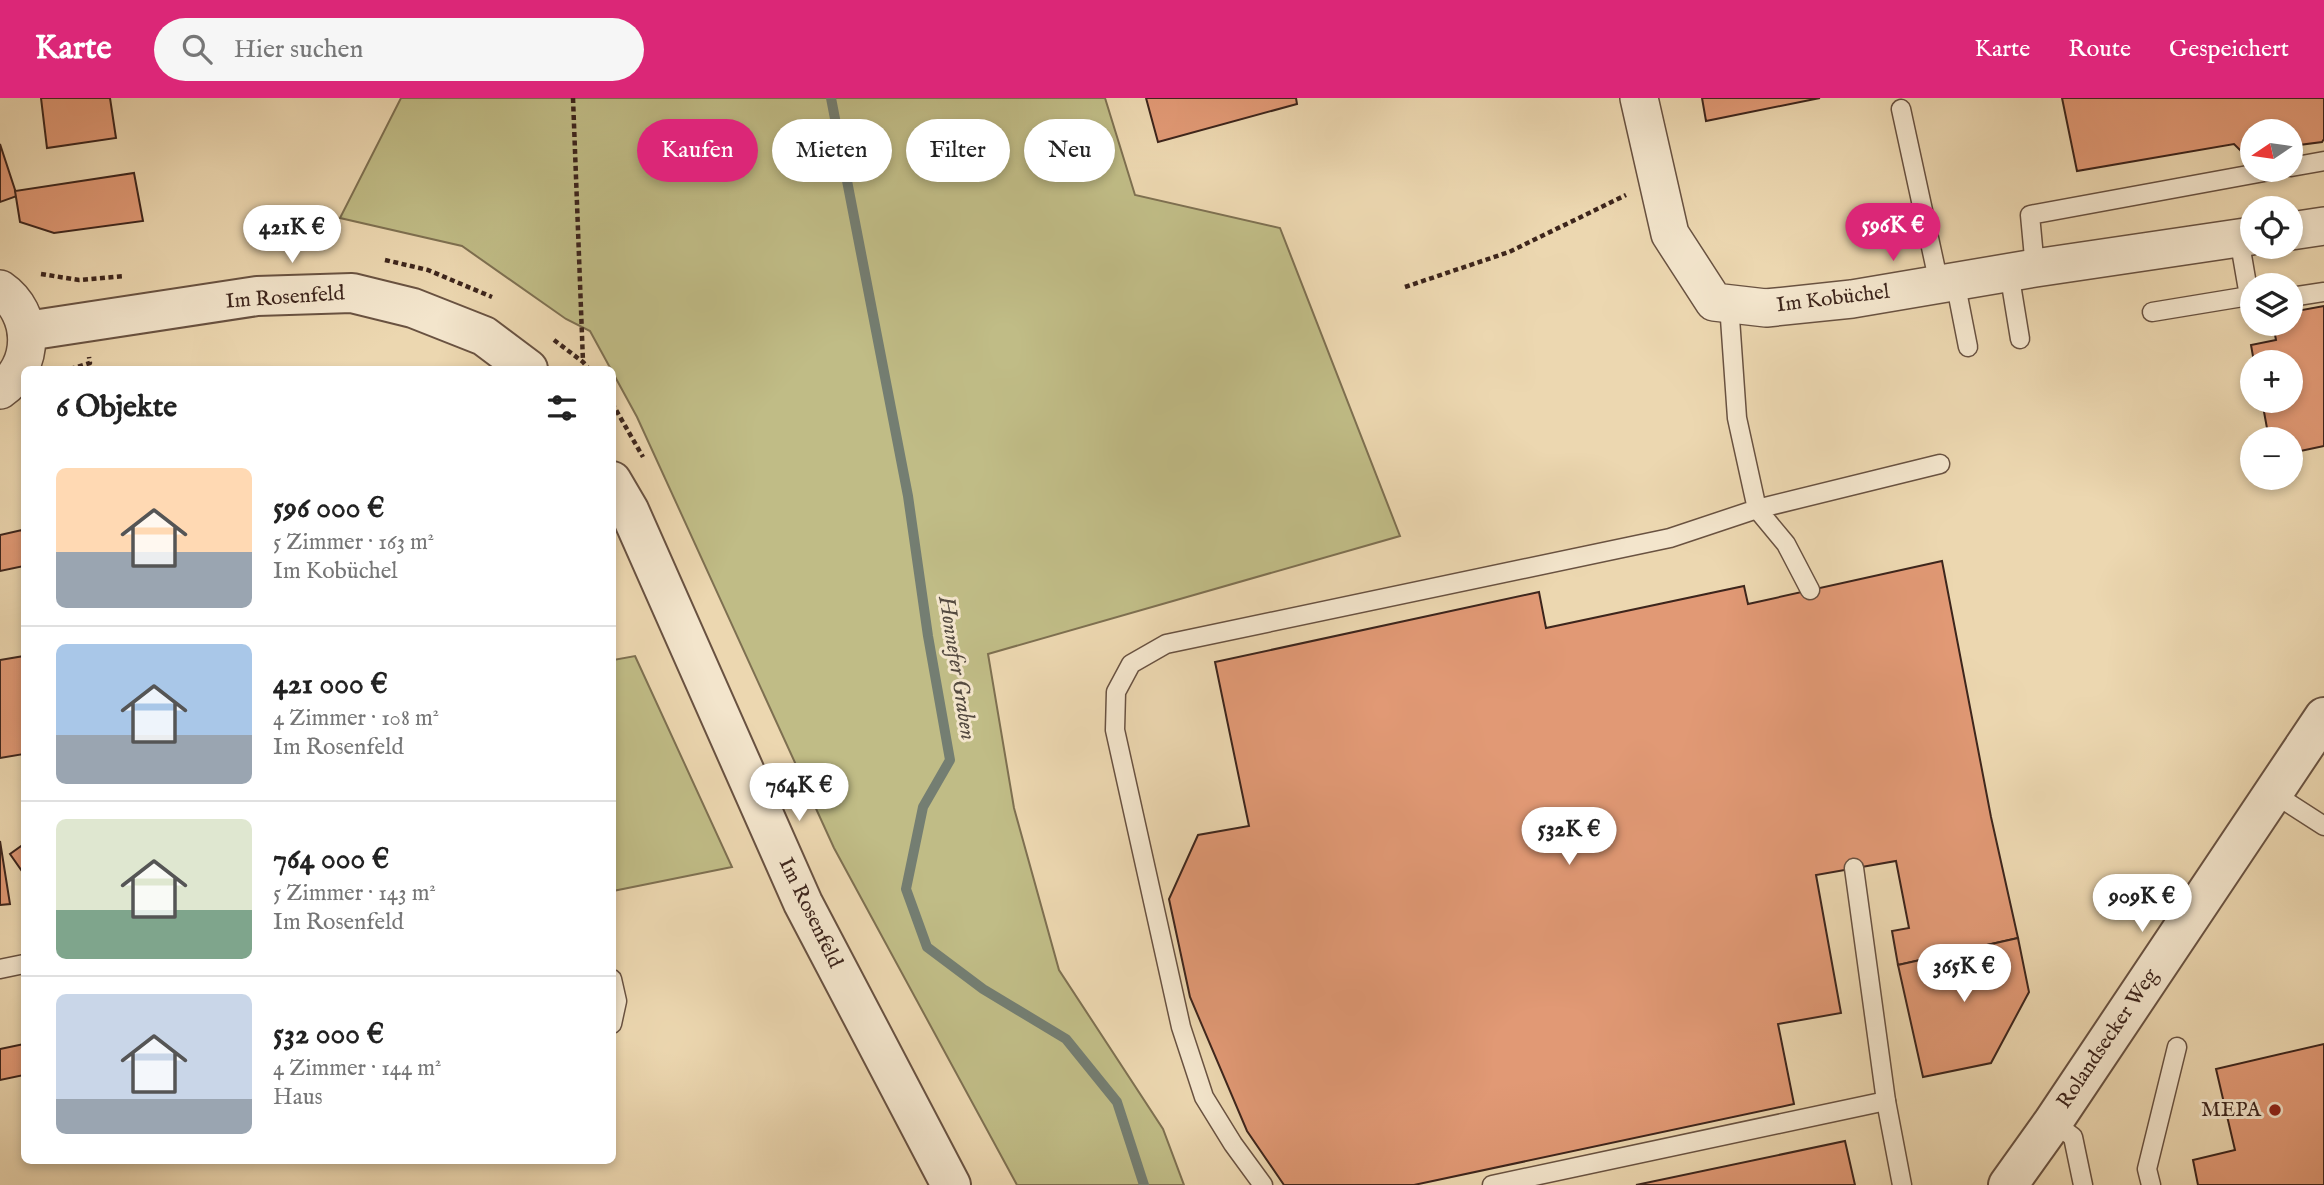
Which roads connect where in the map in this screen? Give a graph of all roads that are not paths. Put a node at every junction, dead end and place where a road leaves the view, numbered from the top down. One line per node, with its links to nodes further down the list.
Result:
1 (1639, 98): 15 (street, Im Kobüchel)
2 (1900, 109): 10 (lane)
3 (2324, 160): 4 (lane)
4 (2303, 164)
5 (2240, 176): 9 (lane)
6 (2324, 226): 7 (street)
7 (2303, 229)
8 (2240, 238): 9 (street, Im Kobüchel)
9 (2022, 270): 10 (street, Im Kobüchel); 18 (lane)
10 (1947, 283): 15 (street, Im Kobüchel); 19 (lane)
11 (0, 289): 17 (street)
12 (2324, 292): 13 (lane)
13 (2303, 295)
14 (2240, 300): 16 (lane)
15 (1729, 304): 26 (lane)
16 (2152, 312)
17 (27, 331): 21 (street); 22 (street, Im Rosenfeld)
18 (2020, 339)
19 (1968, 347)
20 (21, 366): 23 (street)
21 (21, 366)
22 (524, 366)
23 (0, 390)
24 (1940, 464): 26 (lane)
25 (616, 489): 37 (street, Im Rosenfeld)
26 (1757, 509): 27 (lane); 38 (lane)
27 (1810, 590)
28 (2324, 717): 29 (street, Rolandsecker Weg)
29 (2273, 793): 30 (lane); 36 (street, Rolandsecker Weg)
30 (2324, 826)
31 (1854, 868): 35 (lane)
32 (21, 964): 33 (lane)
33 (0, 968)
34 (2177, 1047): 43 (lane)
35 (1886, 1101): 39 (lane); 40 (lane)
36 (2053, 1122): 41 (street, Rolandsecker Weg); 42 (lane)
37 (951, 1185)
38 (1263, 1185)
39 (1492, 1185)
40 (1902, 1185)
41 (2008, 1185)
42 (2083, 1185)
43 (2151, 1185)

